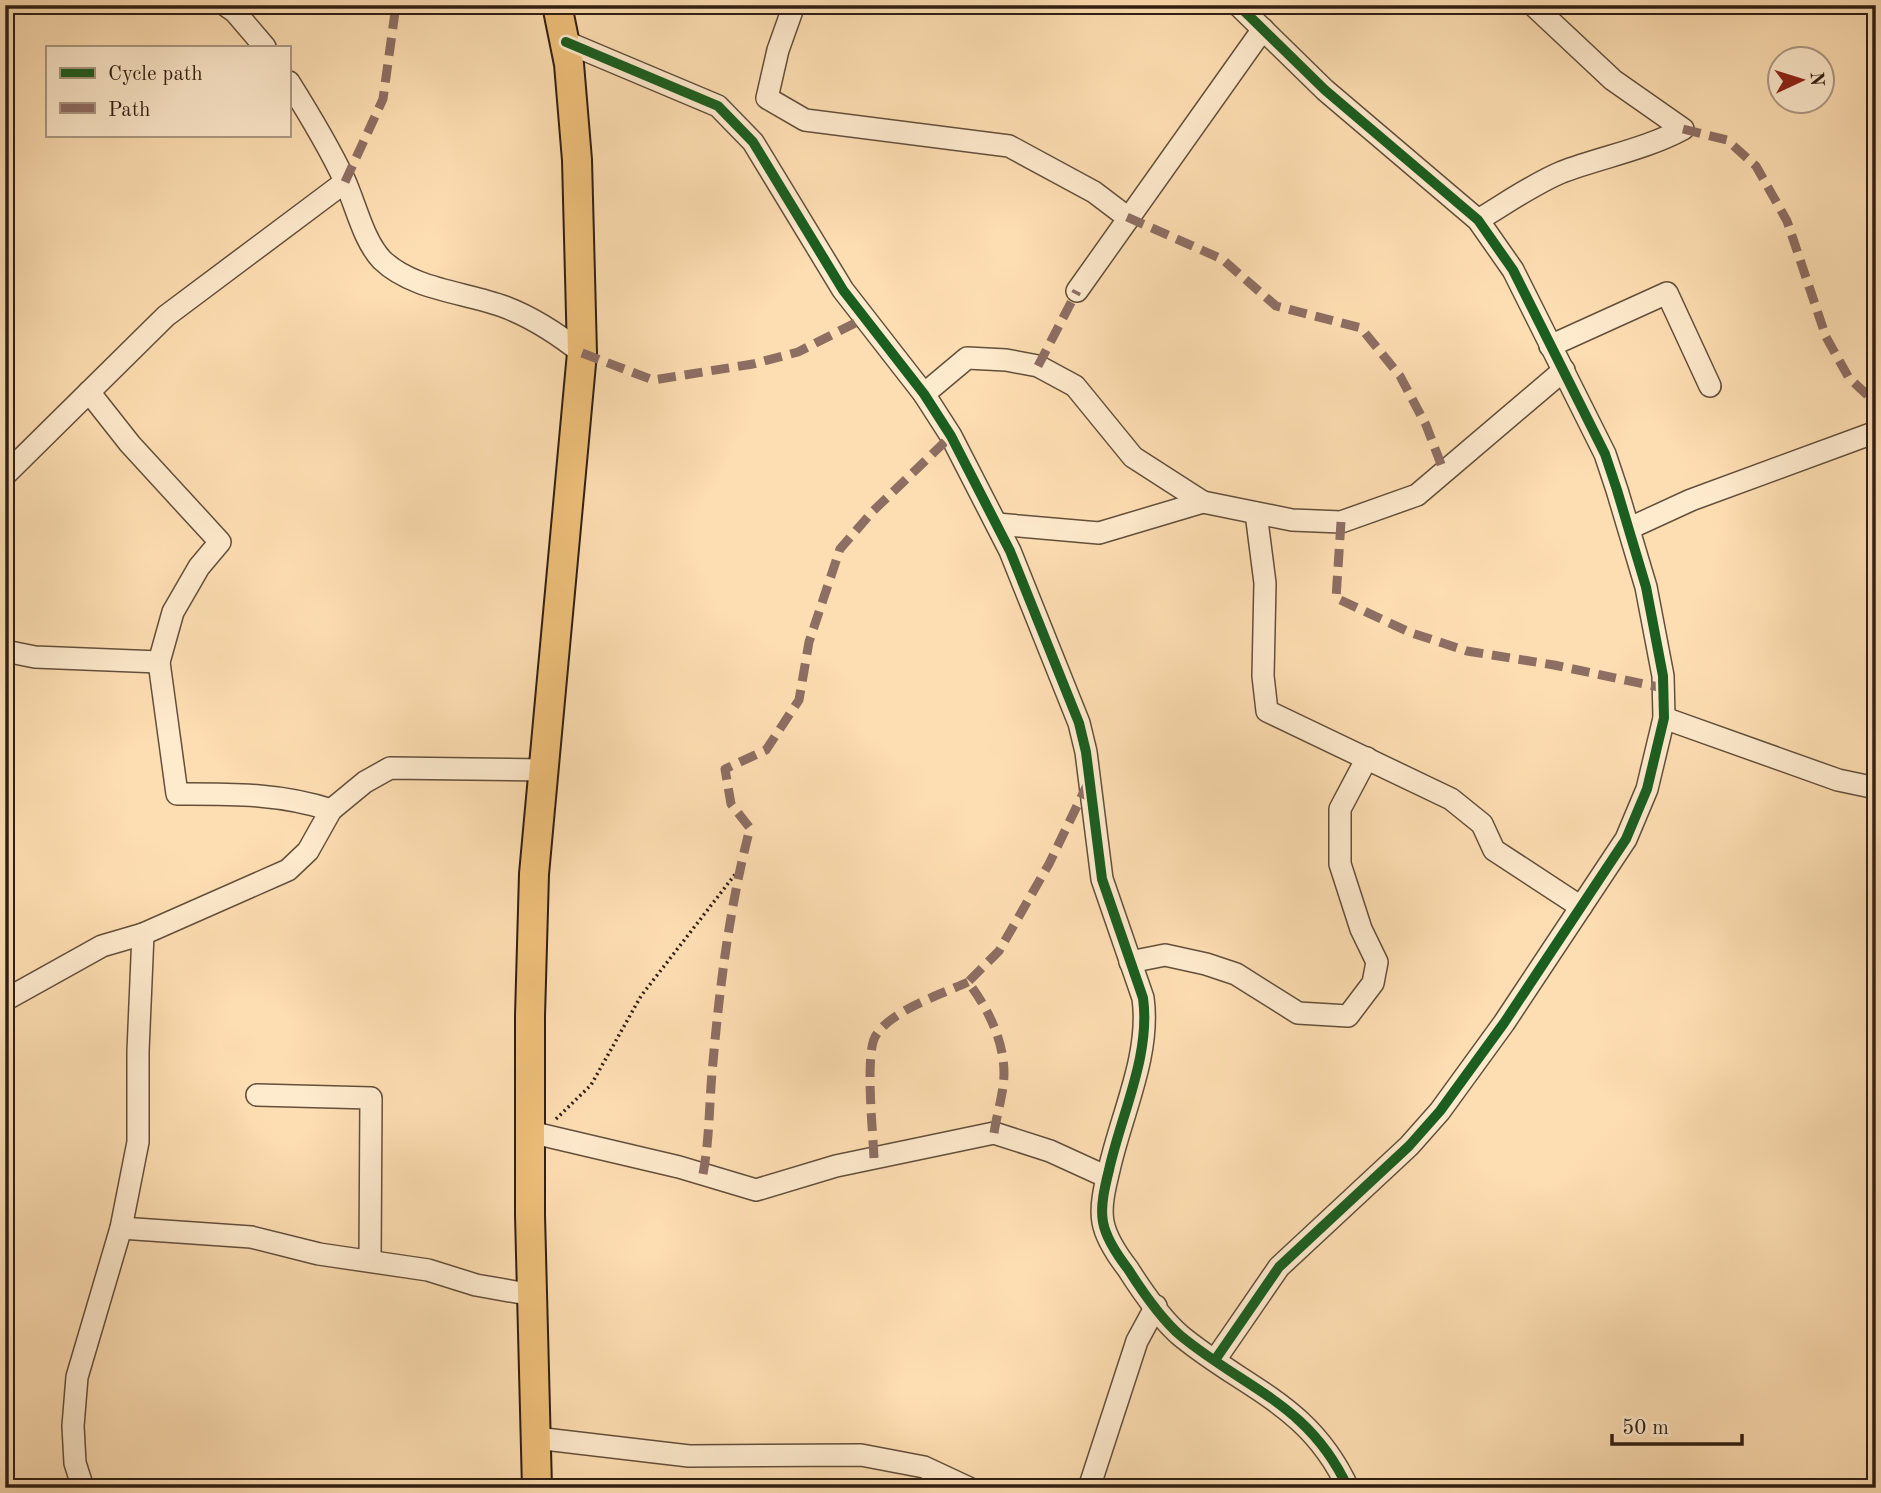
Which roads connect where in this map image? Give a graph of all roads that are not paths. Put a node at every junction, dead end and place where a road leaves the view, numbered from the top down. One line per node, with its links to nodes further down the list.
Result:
1 (225, 5): 8 (street)
2 (557, 5): 7 (main road)
3 (794, 5): 11 (street)
4 (1238, 5): 6 (street)
5 (1533, 5): 12 (street)
6 (1263, 29): 11 (street); 12 (street)
7 (566, 42): 15 (main road); 19 (street)
8 (264, 46)
9 (290, 84): 10 (street)
10 (345, 182): 15 (street); 18 (street)
11 (1127, 217): 13 (street)
12 (1478, 220): 14 (street)
13 (1077, 291)
14 (1550, 346): 16 (street); 17 (street)
15 (582, 354): 30 (main road)
16 (1564, 370): 23 (street); 25 (street)
17 (1710, 386)
18 (89, 392): 21 (street); 27 (street)
19 (924, 394): 22 (street); 24 (street)
20 (1876, 432): 25 (street)
21 (5, 475)
22 (1203, 502): 23 (street); 24 (street)
23 (1256, 513): 29 (street)
24 (997, 524): 35 (street)
25 (1630, 528): 28 (street)
26 (5, 652): 27 (street)
27 (159, 662): 32 (street)
28 (1664, 718): 31 (street); 33 (street)
29 (1367, 758): 33 (street); 35 (street)
30 (545, 770): 32 (street); 38 (main road)
31 (1876, 788)
32 (331, 810): 34 (street)
33 (1581, 907): 44 (street)
34 (144, 934): 36 (street); 40 (street)
35 (1130, 962): 39 (street)
36 (5, 1000)
37 (257, 1095): 41 (street)
38 (530, 1132): 39 (street); 42 (main road)
39 (1107, 1177): 43 (street)
40 (121, 1228): 41 (street); 46 (street)
41 (370, 1260): 42 (street)
42 (533, 1295): 45 (main road)
43 (1156, 1306): 44 (street); 49 (street)
44 (1215, 1360): 50 (street)
45 (536, 1438): 47 (main road); 48 (street)
46 (83, 1488)
47 (537, 1488)
48 (969, 1488)
49 (1089, 1488)
50 (1348, 1488)

